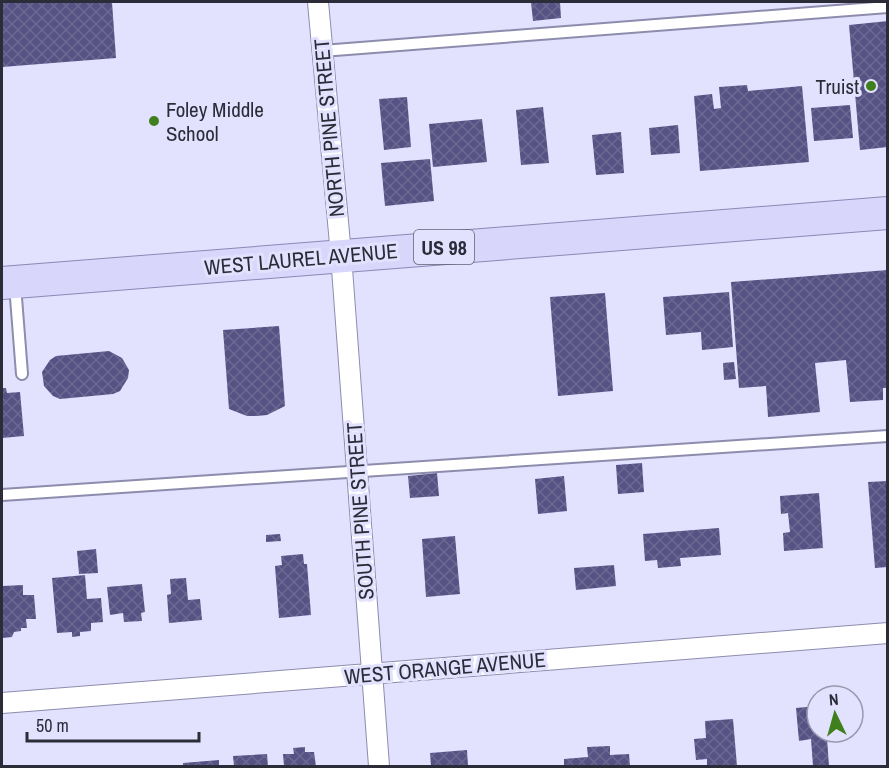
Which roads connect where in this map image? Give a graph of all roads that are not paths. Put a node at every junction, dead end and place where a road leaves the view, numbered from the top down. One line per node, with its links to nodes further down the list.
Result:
1 (318, 2): 4 (street, NORTH PINE STREET)
2 (832, 6): 3 (lane); 4 (lane)
3 (888, 7)
4 (322, 51): 6 (street, NORTH PINE STREET)
5 (888, 213): 6 (main road, WEST LAUREL AVENUE / US 98)
6 (340, 255): 7 (main road, WEST LAUREL AVENUE / US 98); 10 (street, SOUTH PINE STREET)
7 (8, 283): 8 (lane)
8 (22, 374)
9 (888, 436): 10 (lane)
10 (357, 471): 11 (lane); 13 (street, SOUTH PINE STREET)
11 (2, 495)
12 (888, 633): 13 (street, WEST ORANGE AVENUE)
13 (372, 674): 14 (street, WEST ORANGE AVENUE); 15 (street, SOUTH PINE STREET)
14 (2, 703)
15 (379, 766)

